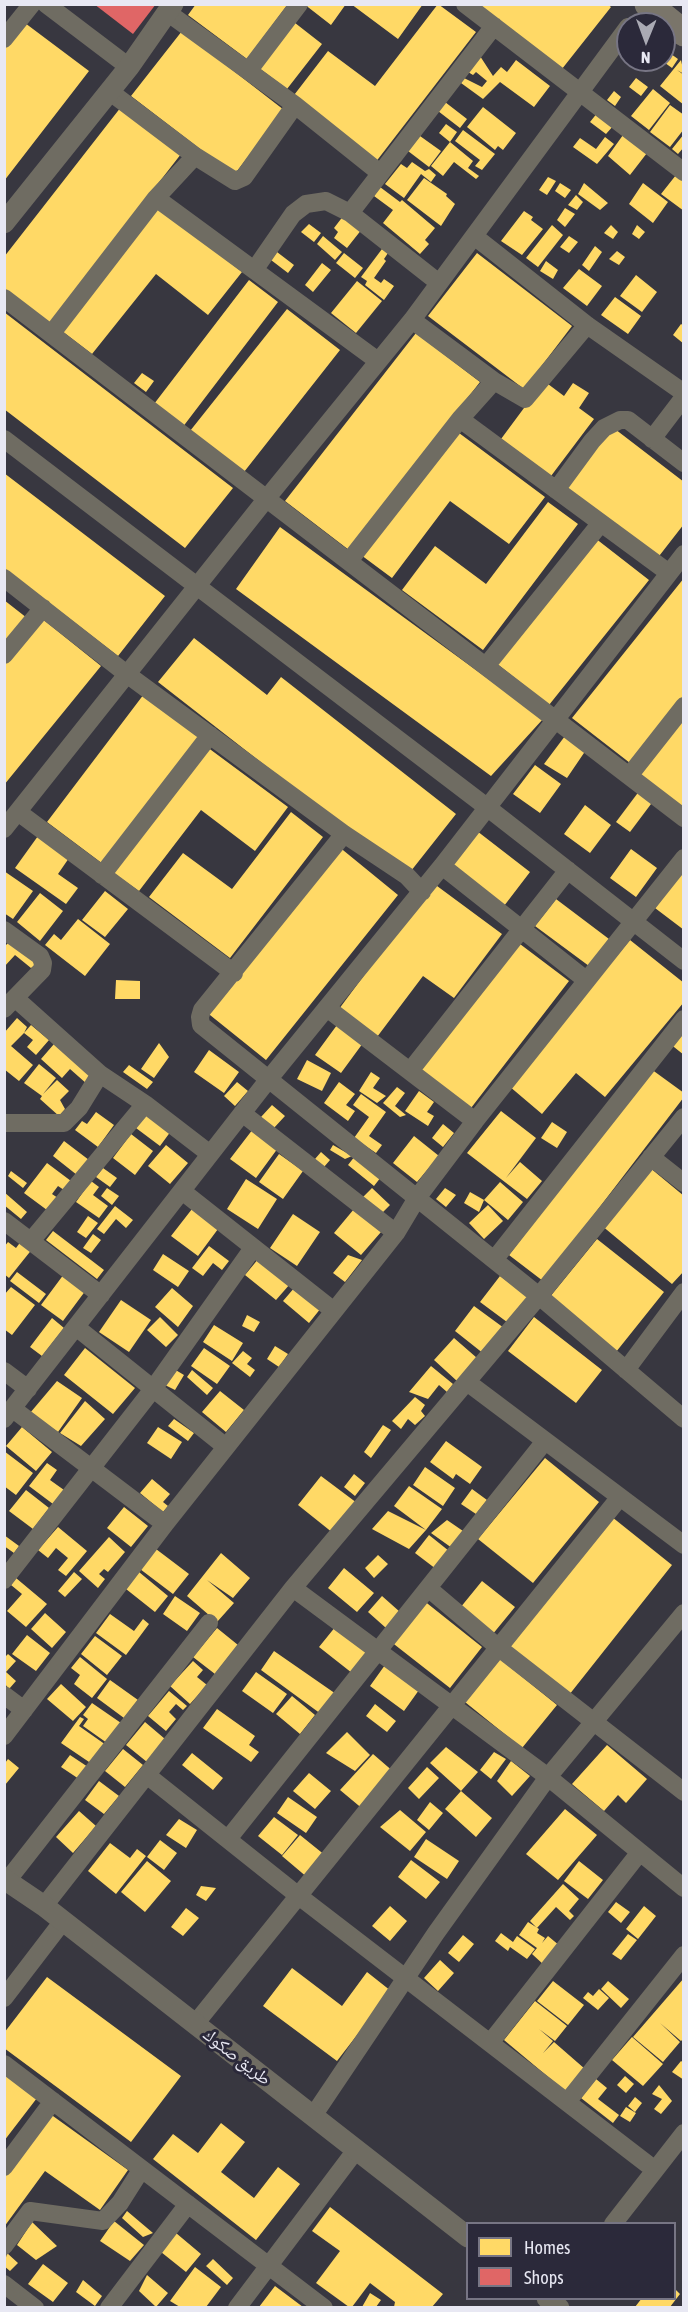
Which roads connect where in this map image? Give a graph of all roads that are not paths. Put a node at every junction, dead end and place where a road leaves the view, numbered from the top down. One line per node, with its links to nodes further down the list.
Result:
1 (32, 4): 9 (street)
2 (46, 4): 11 (street)
3 (299, 4): 12 (street)
4 (465, 4): 7 (street)
5 (646, 4): 8 (main road)
6 (170, 8): 11 (street); 12 (street)
7 (494, 26): 14 (street); 18 (street)
8 (684, 33)
9 (4, 39)
10 (616, 44): 14 (street)
11 (129, 67): 13 (street)
12 (249, 70): 15 (street)
13 (110, 91): 16 (street); 21 (street)
14 (580, 92): 17 (street); 22 (street)
15 (296, 105): 16 (street); 18 (street)
16 (195, 156): 19 (street)
17 (684, 172)
18 (380, 173): 20 (street)
19 (156, 198): 23 (street); 28 (street)
20 (350, 213): 23 (street); 24 (street)
21 (4, 223)
22 (474, 236): 24 (street); 27 (street)
23 (255, 269): 29 (street)
24 (439, 284): 26 (street)
25 (4, 298): 28 (street)
26 (412, 320): 29 (street); 30 (street)
27 (587, 325): 30 (street); 31 (street)
28 (52, 333): 37 (street)
29 (378, 361): 37 (street)
30 (494, 381): 32 (street)
31 (684, 395): 34 (street)
32 (460, 419): 36 (street); 40 (street)
33 (4, 439): 43 (street)
34 (652, 439): 35 (street); 36 (street)
35 (684, 463)
36 (556, 490): 38 (street)
37 (267, 498): 40 (street); 43 (street)
38 (600, 524): 41 (street); 46 (street)
39 (684, 554): 41 (street)
40 (349, 561): 46 (street)
41 (669, 573): 49 (street)
42 (4, 578): 44 (street)
43 (197, 588): 47 (street); 52 (street)
44 (43, 608): 45 (street); 47 (street)
45 (4, 655)
46 (486, 666): 49 (street)
47 (128, 675): 50 (street); 53 (street)
48 (684, 706): 51 (street)
49 (556, 720): 51 (street); 52 (street)
50 (210, 735): 56 (street); 60 (street)
51 (628, 776): 54 (street)
52 (488, 808): 58 (street); 59 (street)
53 (18, 812): 55 (street); 60 (street)
54 (684, 818)
55 (4, 829)
56 (344, 834): 61 (street); 66 (street)
57 (684, 858): 62 (street)
58 (442, 866): 61 (street); 63 (street)
59 (568, 870): 62 (street); 63 (street)
60 (102, 875): 66 (street)
61 (422, 892): 69 (street)
62 (635, 921): 65 (street); 67 (street)
63 (522, 926): 67 (street); 71 (street)
64 (4, 930): 68 (street)
65 (684, 961)
66 (234, 973): 73 (street)
67 (586, 980): 77 (street)
68 (10, 1003): 72 (street)
69 (327, 1008): 71 (street); 73 (street)
70 (684, 1018): 88 (street)
71 (410, 1071): 77 (street)
72 (100, 1074): 74 (street); 78 (street)
73 (268, 1080): 75 (street); 83 (street)
74 (145, 1104): 79 (street); 86 (street)
75 (242, 1113): 79 (street); 85 (street)
76 (684, 1117): 80 (street)
77 (475, 1121): 83 (street)
78 (4, 1123)
79 (210, 1154): 82 (street)
80 (651, 1157): 81 (street); 91 (street)
81 (684, 1184)
82 (182, 1191): 87 (street); 90 (street)
83 (417, 1198): 85 (street); 88 (street)
84 (4, 1221): 86 (street)
85 (396, 1233): 92 (street)
86 (31, 1241): 90 (street)
87 (253, 1248): 92 (street); 98 (street)
88 (494, 1260): 91 (street)
89 (684, 1292): 94 (street)
90 (101, 1295): 93 (street)
91 (539, 1296): 94 (street); 96 (street)
92 (334, 1311): 102 (street)
93 (76, 1327): 97 (street); 98 (street)
94 (626, 1370): 100 (street)
95 (4, 1371): 97 (street)
96 (467, 1383): 101 (street); 108 (street)
97 (28, 1389): 99 (street)
98 (153, 1389): 102 (street); 103 (street)
99 (9, 1414): 103 (street)
100 (684, 1419)
101 (545, 1441): 104 (street); 109 (street)
102 (226, 1447): 105 (street)
103 (90, 1467): 105 (street); 107 (street)
104 (620, 1497): 106 (street); 112 (street)
105 (165, 1524): 116 (street)
106 (684, 1545)
107 (4, 1580)
108 (293, 1588): 113 (street); 119 (street)
109 (428, 1588): 112 (street); 113 (street)
110 (684, 1613): 117 (street)
111 (209, 1623): 124 (street)
112 (499, 1648): 115 (street); 117 (street)
113 (378, 1651): 115 (street); 122 (street)
114 (4, 1695): 116 (street)
115 (453, 1706): 120 (street); 126 (street)
116 (24, 1710): 118 (street)
117 (595, 1721): 120 (street); 121 (street)
118 (4, 1736)
119 (148, 1776): 122 (street); 127 (street)
120 (548, 1777): 123 (street); 130 (street)
121 (684, 1792)
122 (228, 1839): 126 (street)
123 (640, 1852): 125 (street); 133 (street)
124 (6, 1880): 127 (street, طريق صكوك)
125 (684, 1888)
126 (300, 1897): 130 (street); 132 (street)
127 (44, 1906): 128 (street, طريق صكوك)
128 (63, 1921): 131 (street); 132 (street, طريق صكوك)
129 (684, 1955): 136 (street)
130 (408, 1979): 133 (street); 137 (street)
131 (4, 1998)
132 (195, 2025): 137 (street, طريق صكوك)
133 (490, 2043): 136 (street)
134 (4, 2064): 135 (street)
135 (53, 2101): 140 (street); 141 (street)
136 (567, 2102): 142 (street)
137 (313, 2116): 139 (street, طريق صكوك)
138 (684, 2133): 142 (street)
139 (356, 2150): 145 (street, طريق صكوك); 147 (street)
140 (4, 2167)
141 (141, 2170): 143 (street); 146 (street)
142 (655, 2170): 144 (street)
143 (188, 2204): 147 (street); 150 (street)
144 (614, 2222)
145 (466, 2235)
146 (4, 2246)
147 (269, 2266): 151 (street); 152 (street)
148 (4, 2284): 149 (street)
149 (35, 2307)
150 (109, 2307)
151 (237, 2307)
152 (324, 2307)

